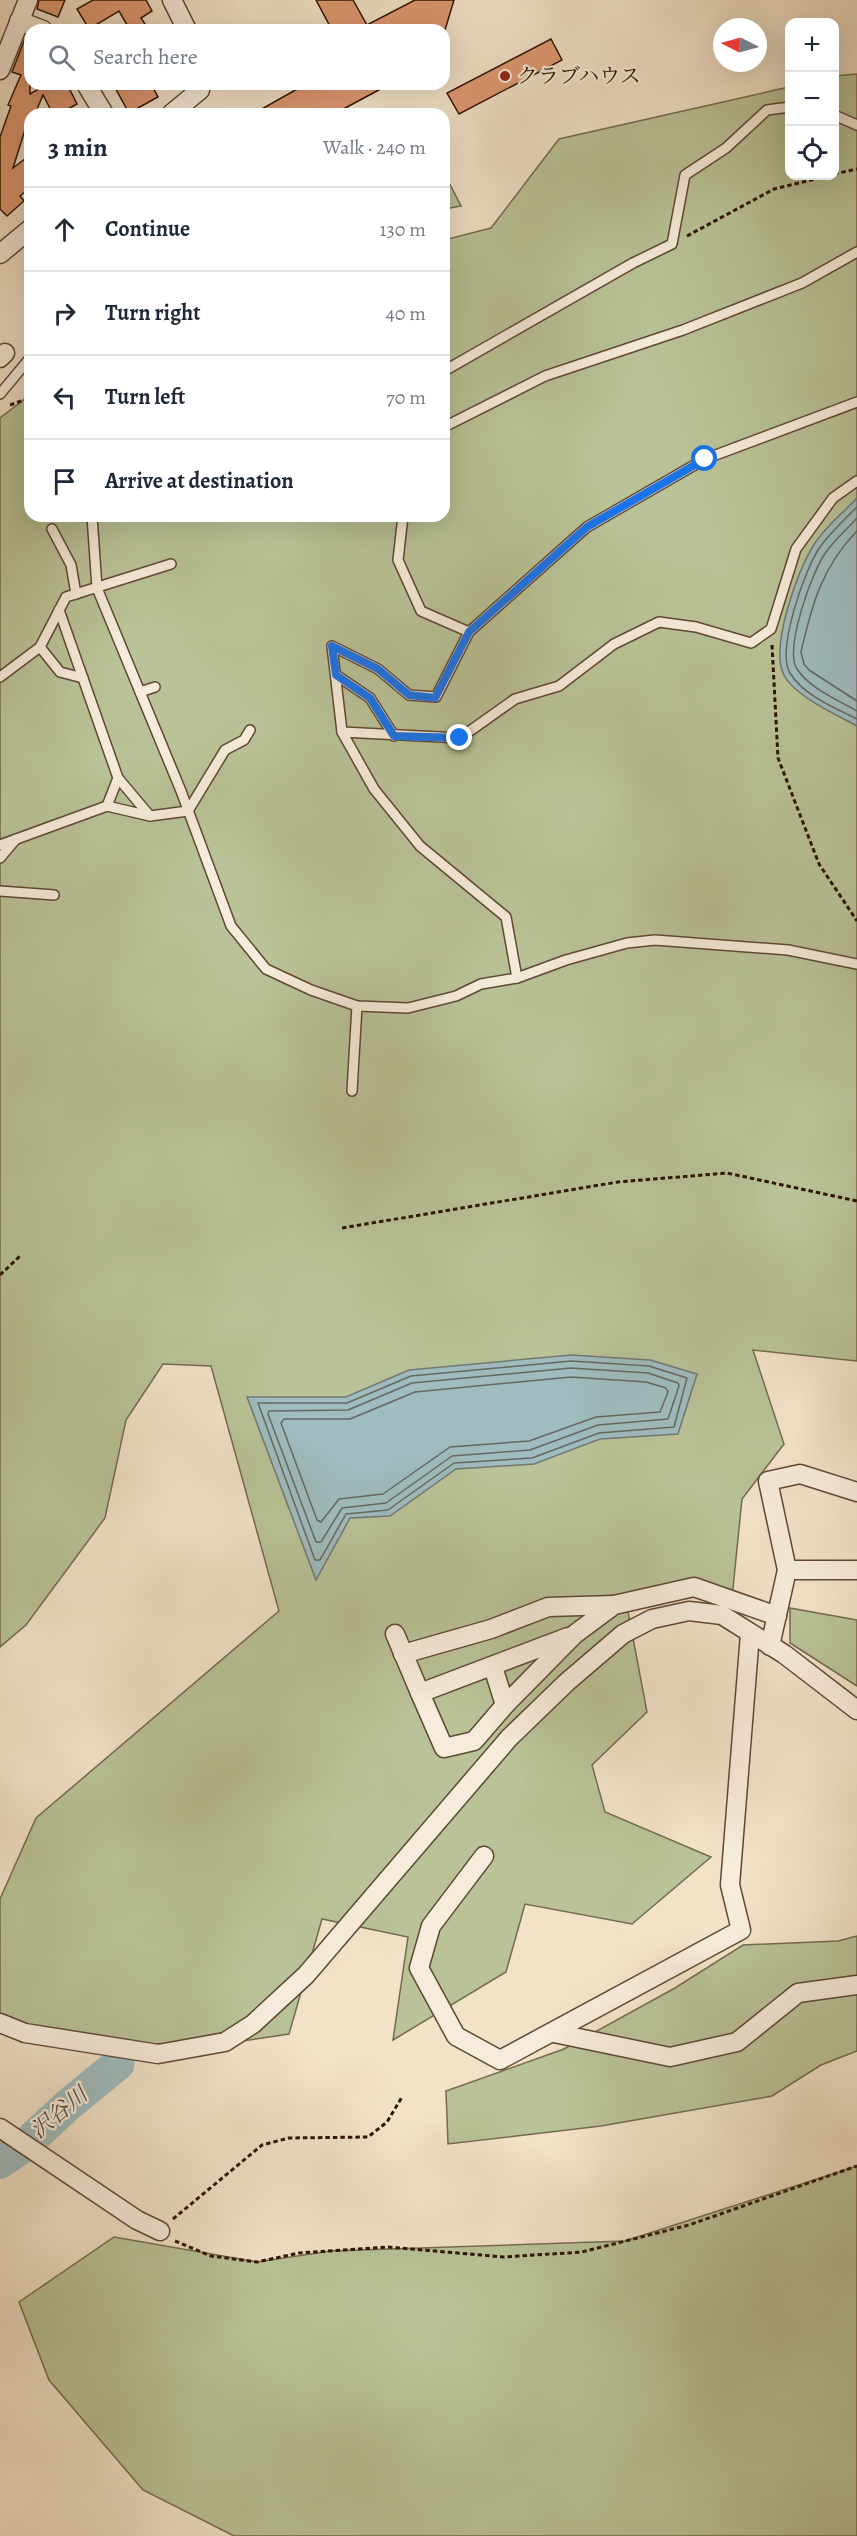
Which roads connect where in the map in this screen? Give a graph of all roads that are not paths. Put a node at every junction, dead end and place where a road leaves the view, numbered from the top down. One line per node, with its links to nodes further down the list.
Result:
1 (28, 0): 3 (street)
2 (172, 0): 5 (street)
3 (20, 21): 4 (street); 6 (street)
4 (28, 24)
5 (184, 24)
6 (0, 70)
7 (90, 90): 9 (street)
8 (200, 90): 10 (street)
9 (100, 108)
10 (178, 108)
11 (785, 108): 18 (lane)
12 (839, 117): 13 (lane)
13 (857, 125)
14 (24, 233): 15 (street)
15 (3, 246)
16 (857, 252): 21 (lane)
17 (24, 365): 19 (lane)
18 (450, 368)
19 (0, 394)
20 (857, 402): 30 (lane)
21 (450, 424)
22 (857, 481): 39 (lane)
23 (92, 522): 27 (lane)
24 (402, 522): 30 (lane)
25 (52, 529): 28 (lane)
26 (171, 564): 27 (lane)
27 (97, 588): 28 (lane); 36 (lane)
28 (76, 594): 29 (lane)
29 (59, 610): 31 (lane); 34 (lane)
30 (469, 632): 32 (lane)
31 (40, 647): 33 (lane); 34 (lane)
32 (336, 675): 38 (lane); 39 (lane)
33 (0, 677)
34 (83, 678): 40 (lane)
35 (155, 687): 36 (lane)
36 (140, 692): 42 (lane)
37 (250, 730): 42 (lane)
38 (342, 732): 39 (lane); 50 (lane)
39 (394, 736)
40 (118, 778): 41 (lane); 43 (lane)
41 (106, 806): 43 (lane); 44 (lane)
42 (188, 812): 43 (lane); 51 (lane)
43 (150, 816)
44 (19, 837): 45 (lane); 46 (lane)
45 (0, 845)
46 (0, 858)
47 (0, 891): 48 (lane)
48 (54, 895)
49 (857, 964): 50 (lane)
50 (517, 978): 51 (lane)
51 (357, 1006): 52 (lane)
52 (352, 1091)
53 (857, 1492): 54 (street)
54 (788, 1570): 55 (street); 57 (street)
55 (857, 1570)
56 (614, 1605): 57 (street); 59 (street); 62 (street)
57 (777, 1616): 61 (street)
58 (395, 1634): 62 (street)
59 (575, 1634): 63 (street); 65 (street)
60 (750, 1634): 61 (street); 69 (street); 70 (street)
61 (770, 1646): 66 (street)
62 (403, 1654): 64 (street)
63 (493, 1667): 64 (street); 65 (street)
64 (420, 1693): 65 (street)
65 (505, 1705)
66 (857, 1710)
67 (484, 1856): 70 (street)
68 (857, 1985): 70 (street)
69 (0, 2023)
70 (554, 2033)
71 (0, 2128): 72 (street)
72 (160, 2231)

